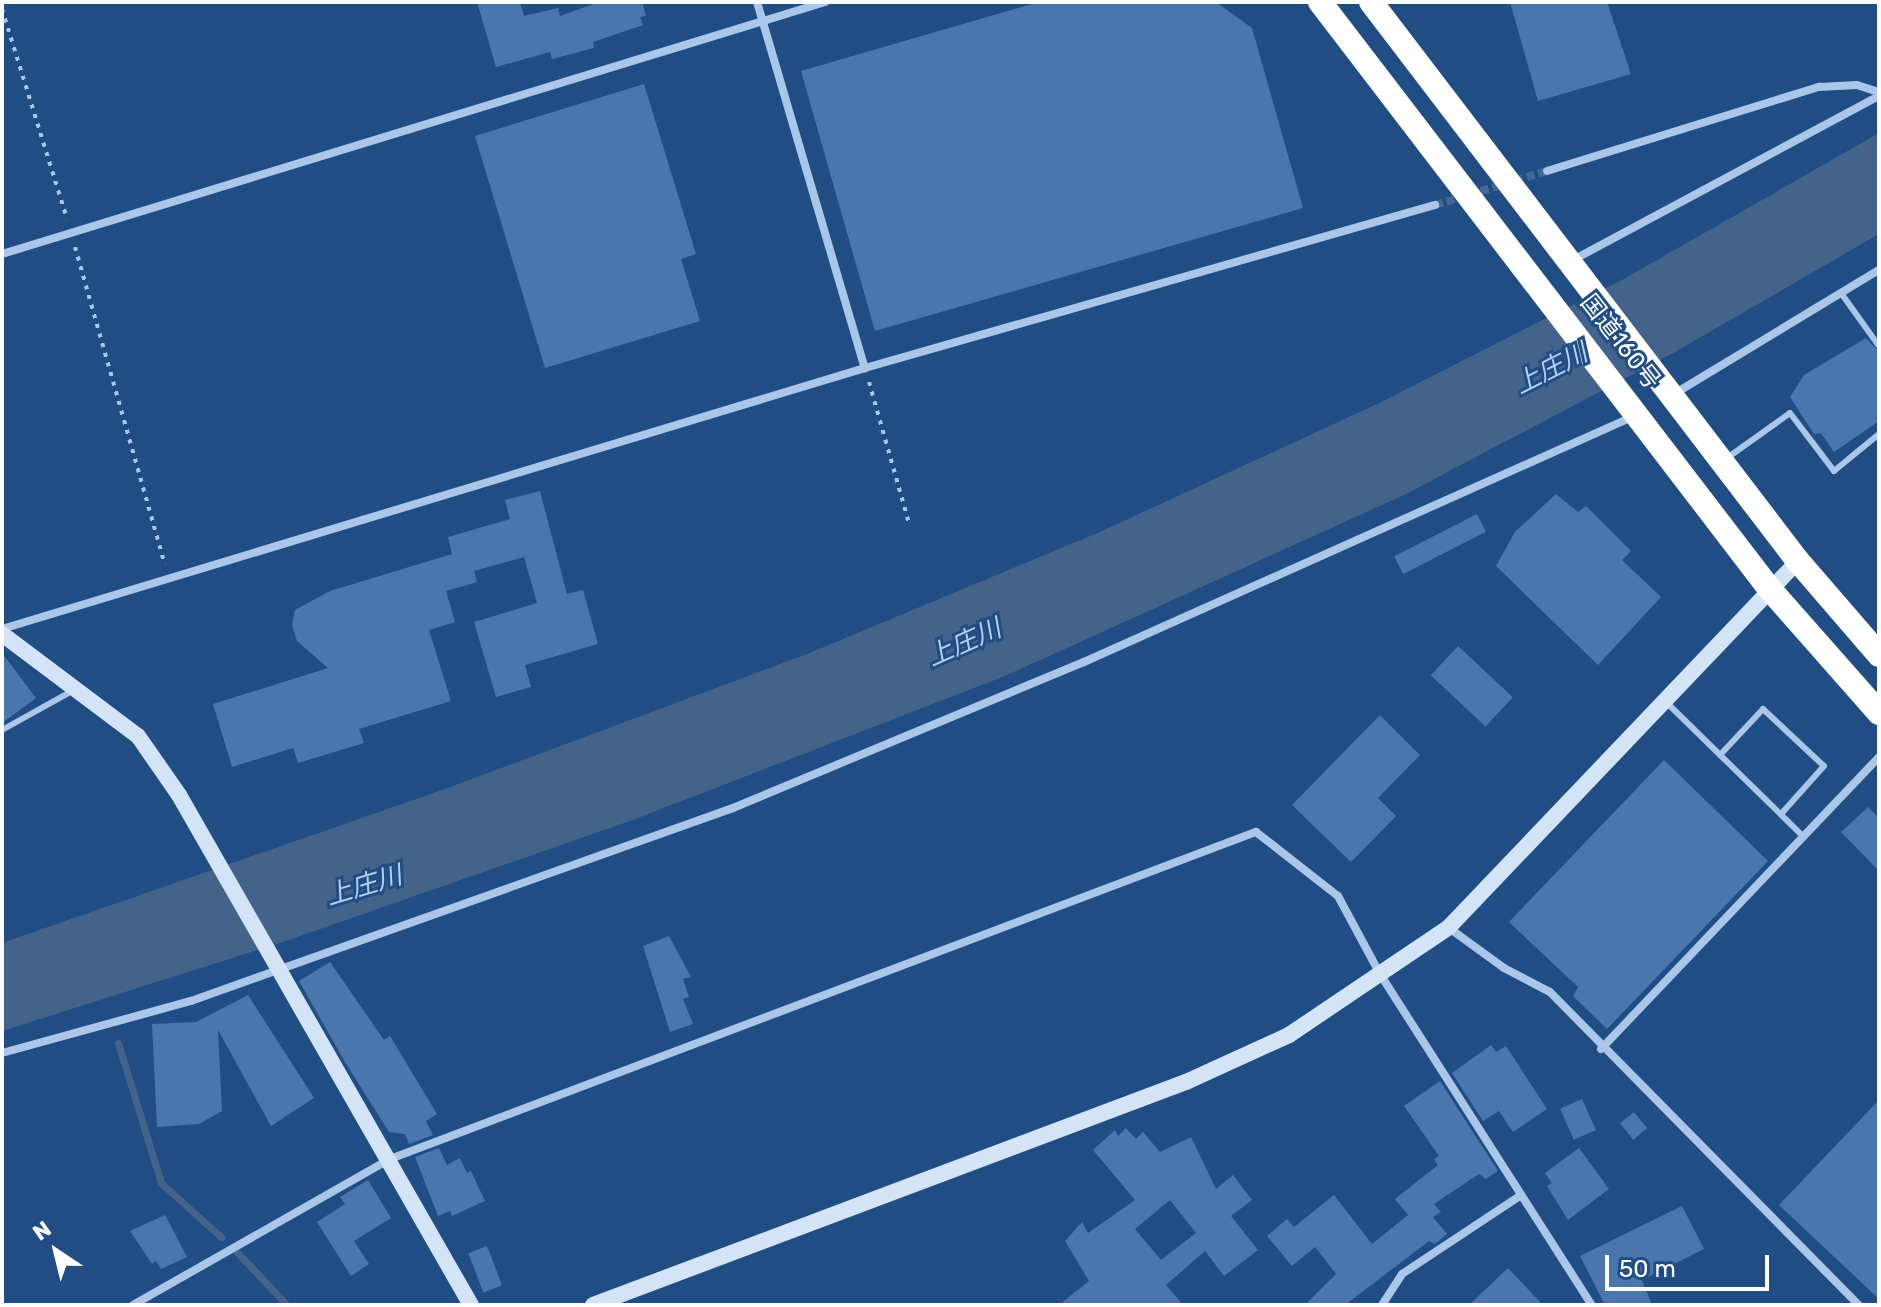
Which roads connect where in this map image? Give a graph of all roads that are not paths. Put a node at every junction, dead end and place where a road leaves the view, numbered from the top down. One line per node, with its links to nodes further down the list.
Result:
1 (757, 2): 5 (street)
2 (825, 2): 5 (street)
3 (1320, 2): 16 (highway, 国道160号)
4 (1371, 2): 10 (highway, 国道160号)
5 (762, 20): 9 (street); 14 (street)
6 (1879, 94): 7 (street); 10 (street)
7 (1547, 171)
8 (1435, 205): 14 (street)
9 (2, 254)
10 (1576, 269): 15 (highway, 国道160号)
11 (1879, 270): 12 (street)
12 (1841, 293): 13 (lane); 15 (street)
13 (1879, 346)
14 (865, 368): 21 (street)
15 (1669, 393): 18 (highway, 国道160号)
16 (1640, 414): 20 (highway, 国道160号); 32 (street)
17 (1879, 434): 18 (lane)
18 (1722, 462): 19 (highway, 国道160号)
19 (1798, 561): 20 (street); 22 (highway, 国道160号)
20 (1768, 587): 24 (street); 25 (highway, 国道160号)
21 (2, 631): 23 (street)
22 (1879, 655)
23 (76, 689): 26 (lane); 32 (street)
24 (1663, 699): 27 (lane); 31 (street)
25 (1879, 713)
26 (2, 730)
27 (1720, 755): 29 (lane); 29 (lane)
28 (1879, 757): 30 (street)
29 (1781, 814): 30 (lane)
30 (1803, 836): 34 (street)
31 (1449, 927): 33 (street); 34 (street)
32 (278, 971): 35 (street); 36 (street)
33 (1380, 974): 36 (street); 37 (street); 40 (street)
34 (1601, 1049): 43 (street)
35 (2, 1053)
36 (390, 1159): 38 (street); 39 (street)
37 (1520, 1196): 41 (street); 42 (street)
38 (133, 1305)
39 (471, 1305)
40 (593, 1305)
41 (1382, 1305)
42 (1592, 1305)
43 (1859, 1305)

